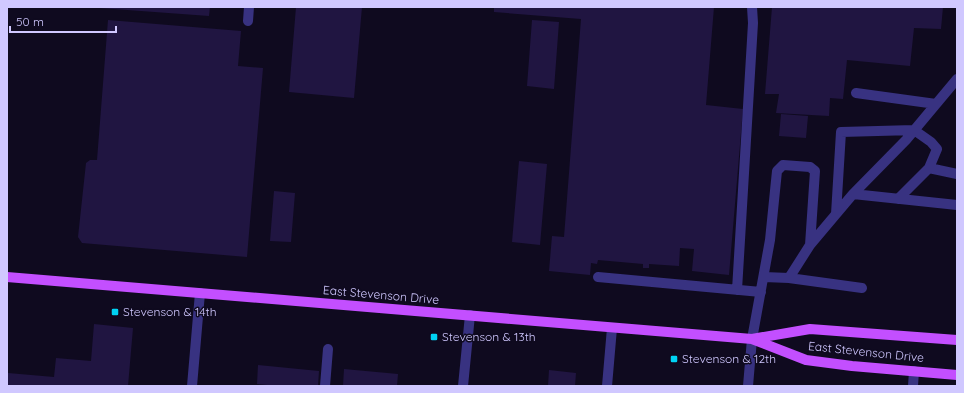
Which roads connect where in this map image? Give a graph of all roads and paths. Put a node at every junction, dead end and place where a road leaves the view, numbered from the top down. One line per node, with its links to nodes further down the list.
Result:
1 (249, 7): 3 (street)
2 (752, 7): 20 (street)
3 (248, 21)
4 (957, 79): 6 (street)
5 (856, 93): 6 (street)
6 (936, 104): 7 (street)
7 (914, 130): 8 (street); 10 (street); 13 (street)
8 (928, 168): 9 (street); 11 (street)
9 (957, 174)
10 (853, 194): 11 (street); 13 (street)
11 (898, 199): 12 (street)
12 (957, 205)
13 (836, 214): 14 (street)
14 (810, 245): 17 (street); 18 (street)
15 (7, 277): 22 (main road, East Stevenson Drive)
16 (598, 277): 20 (street)
17 (764, 277): 18 (street); 21 (street)
18 (789, 278): 19 (street)
19 (862, 288)
20 (737, 290): 21 (street)
21 (761, 292): 25 (street)
22 (200, 293): 23 (main road, East Stevenson Drive); 30 (street)
23 (470, 315): 24 (main road, East Stevenson Drive); 32 (street)
24 (612, 328): 25 (main road, East Stevenson Drive); 33 (street)
25 (752, 339): 26 (main road, East Stevenson Drive); 28 (main road, East Stevenson Drive); 34 (street)
26 (954, 339)
27 (328, 350): 31 (street)
28 (914, 371): 29 (main road, East Stevenson Drive); 35 (street)
29 (957, 375)
30 (192, 386)
31 (325, 386)
32 (463, 386)
33 (607, 386)
34 (748, 386)
35 (913, 386)

